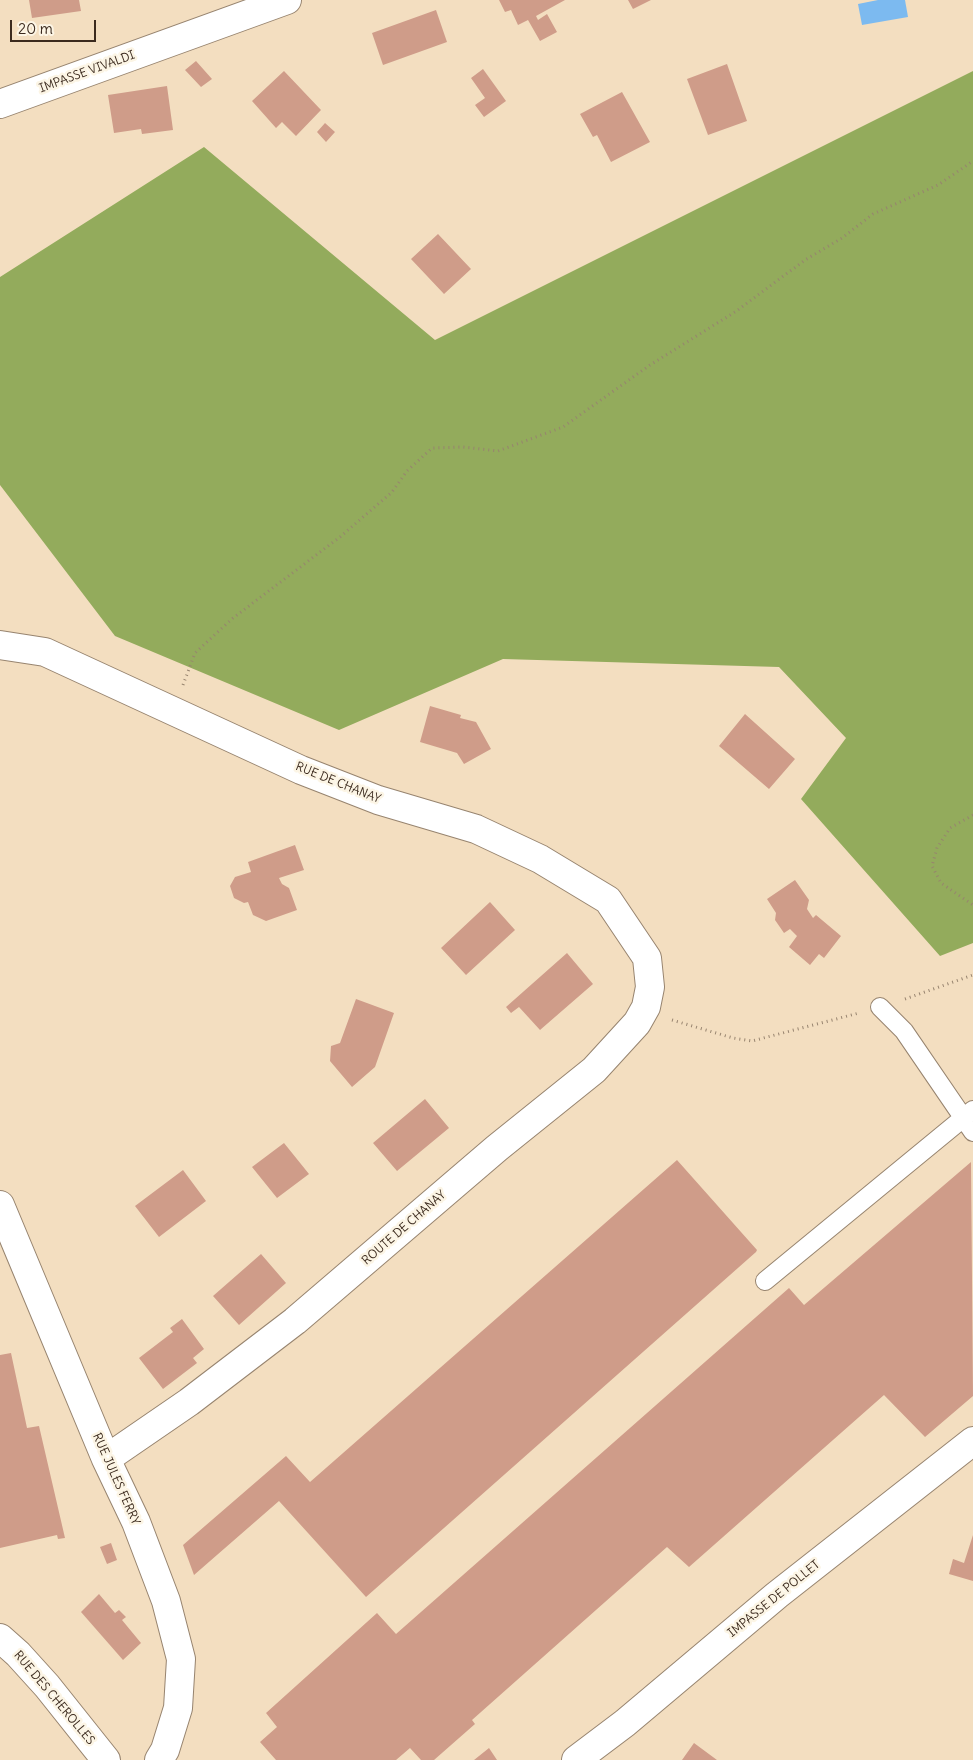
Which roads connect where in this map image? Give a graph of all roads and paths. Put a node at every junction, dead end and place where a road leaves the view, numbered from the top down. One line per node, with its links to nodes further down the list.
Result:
1 (288, 0): 2 (street, IMPASSE VIVALDI)
2 (0, 104)
3 (973, 160): 5 (path)
4 (0, 645): 5 (street, RUE DE CHANAY)
5 (176, 712): 8 (street, RUE DE CHANAY)
6 (973, 815): 7 (path)
7 (973, 905)
8 (647, 958): 11 (street, ROUTE DE CHANAY)
9 (973, 975): 10 (path)
10 (880, 1007): 11 (path); 12 (lane)
11 (637, 1023): 16 (street, ROUTE DE CHANAY)
12 (970, 1120): 14 (lane)
13 (0, 1205): 16 (street, RUE JULES FERRY)
14 (765, 1281)
15 (973, 1441): 20 (street, IMPASSE DE POLLET)
16 (106, 1460): 19 (street, RUE JULES FERRY)
17 (0, 1638): 18 (street, RUE DES CHEROLLES)
18 (106, 1760)
19 (159, 1760)
20 (576, 1760)

